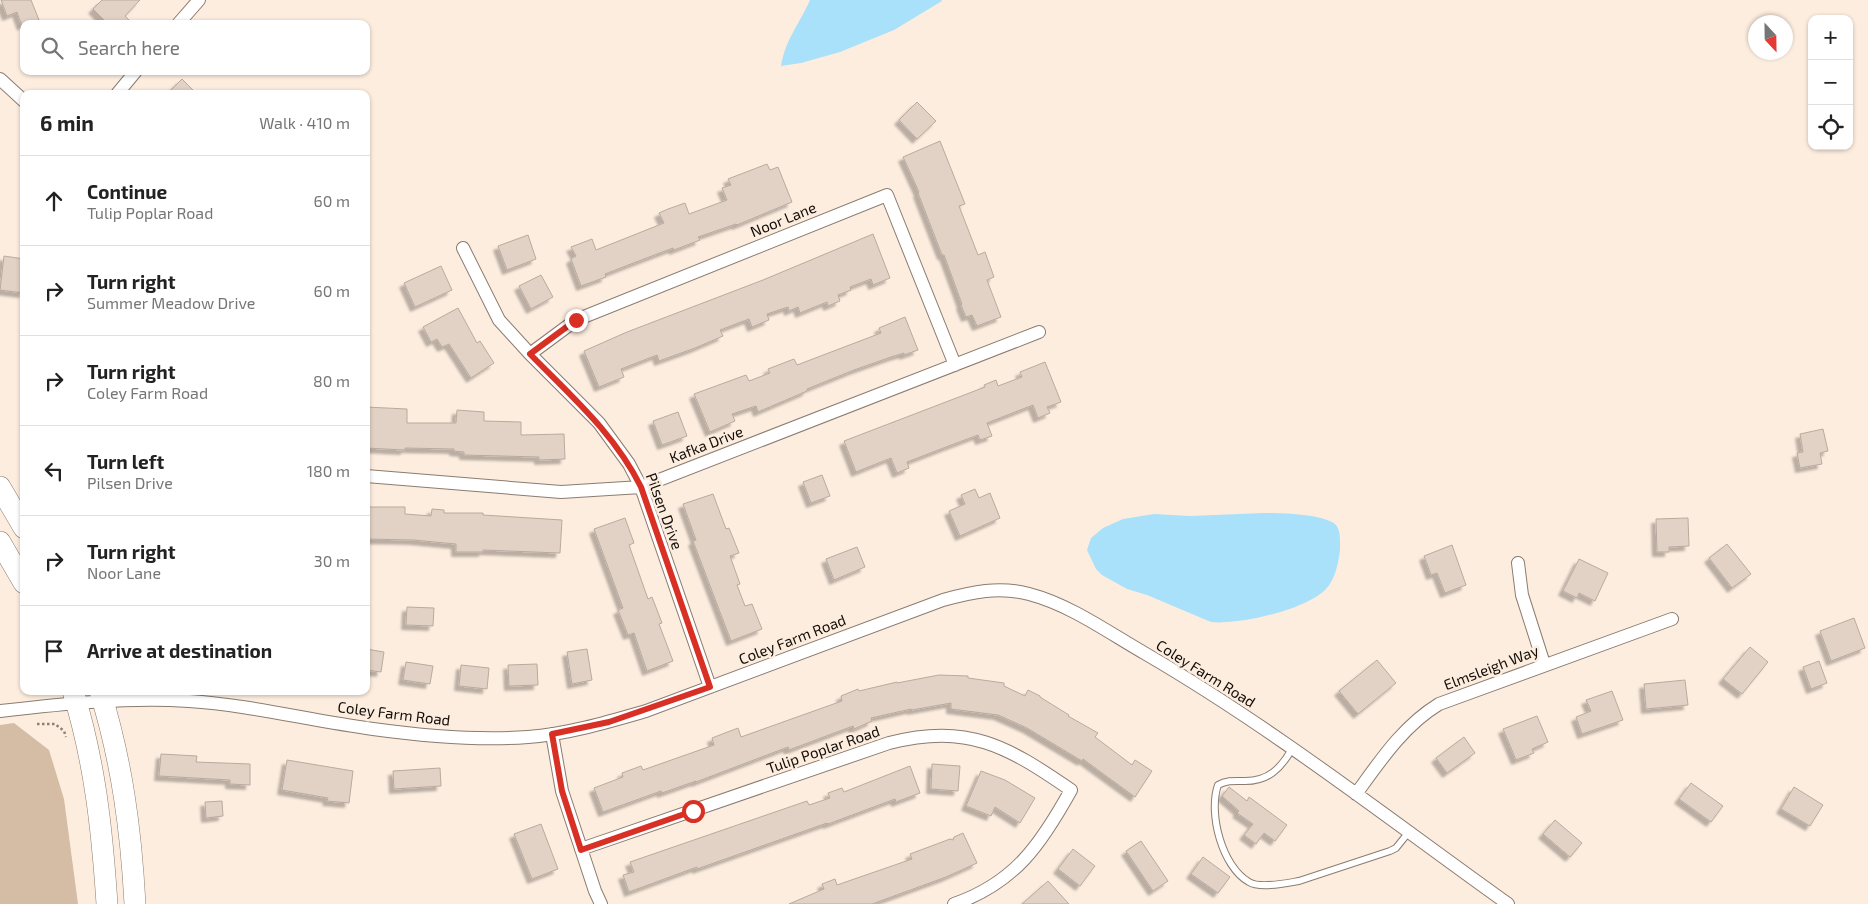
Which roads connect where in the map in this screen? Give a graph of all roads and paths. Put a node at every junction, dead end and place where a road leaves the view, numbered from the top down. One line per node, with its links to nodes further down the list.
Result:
1 (198, 0): 2 (street)
2 (181, 20)
3 (133, 75): 5 (street)
4 (0, 79): 6 (street)
5 (119, 90)
6 (20, 97)
7 (463, 248): 9 (street, Pilsen Drive)
8 (1039, 332): 10 (street, Kafka Drive)
9 (530, 354): 10 (street, Noor Lane); 13 (street, Pilsen Drive)
10 (955, 365): 13 (street, Kafka Drive)
11 (370, 476): 13 (street, Kafka Drive)
12 (0, 486): 14 (highway)
13 (641, 487): 20 (street, Pilsen Drive)
14 (20, 521)
15 (0, 542): 17 (highway)
16 (1518, 563): 19 (street)
17 (20, 577)
18 (1672, 619): 19 (street, Elmsleigh Way)
19 (1544, 664): 30 (street, Elmsleigh Way)
20 (710, 687): 27 (street, Coley Farm Road); 29 (street, Coley Farm Road)
21 (75, 697): 22 (street, Coley Farm Road); 23 (street, Coley Farm Road); 33 (highway)
22 (102, 697): 27 (street, Coley Farm Road); 34 (highway)
23 (0, 711)
24 (64, 721): 26 (path)
25 (37, 724): 26 (path)
26 (60, 727): 28 (path)
27 (552, 734): 32 (street)
28 (66, 738)
29 (1292, 749): 30 (street, Coley Farm Road); 31 (lane)
30 (1356, 794): 31 (street, Coley Farm Road)
31 (1408, 833): 37 (street, Coley Farm Road)
32 (581, 850): 35 (street); 36 (street, Tulip Poplar Road)
33 (107, 904)
34 (135, 904)
35 (601, 904)
36 (954, 904)
37 (1508, 904)

